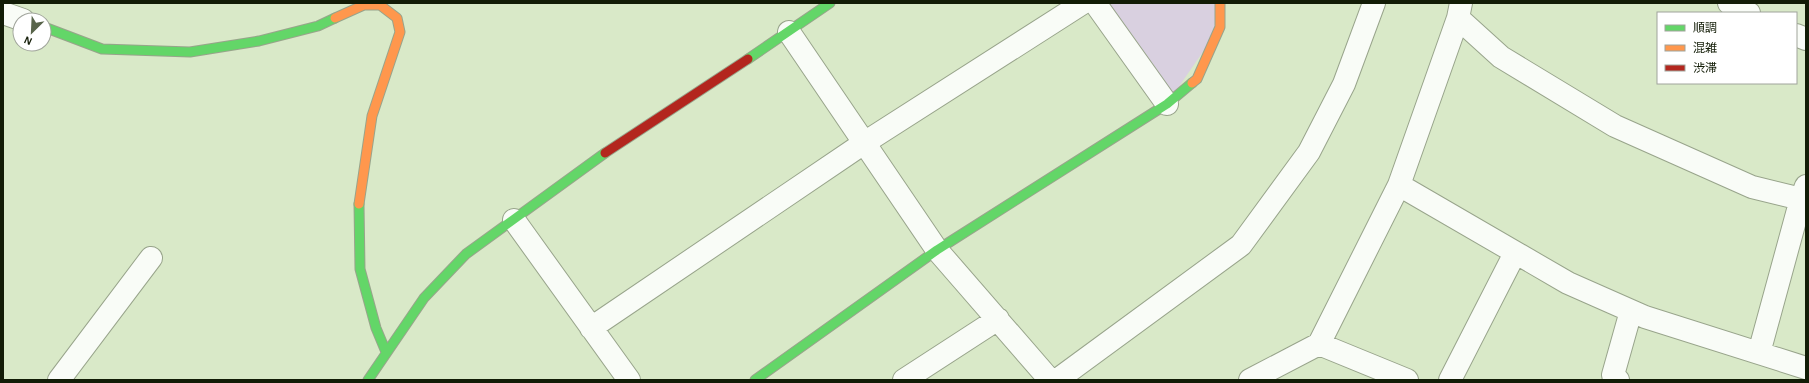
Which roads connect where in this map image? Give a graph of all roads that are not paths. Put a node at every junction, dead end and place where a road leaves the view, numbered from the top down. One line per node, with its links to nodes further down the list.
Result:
1 (830, 3): 10 (street)
2 (1083, 3): 12 (street)
3 (1095, 3): 11 (street)
4 (1220, 3): 11 (street)
5 (1374, 3): 32 (street)
6 (1729, 3): 8 (street)
7 (1460, 11): 13 (street); 14 (street)
8 (1747, 12)
9 (52, 30): 23 (street)
10 (789, 32): 12 (street); 15 (street)
11 (1167, 104): 16 (street)
12 (864, 143): 16 (street); 21 (street)
13 (1399, 185): 17 (street); 22 (street)
14 (1803, 193): 24 (street)
15 (514, 220): 21 (street); 23 (street)
16 (937, 250): 20 (street); 29 (street)
17 (1515, 253): 19 (street); 35 (street)
18 (151, 258): 26 (street)
19 (1631, 311): 24 (street); 36 (street)
20 (998, 319): 30 (street); 31 (street)
21 (591, 328): 28 (street)
22 (1319, 344): 33 (street); 34 (street)
23 (386, 352): 27 (street)
24 (1759, 353): 25 (street)
25 (1806, 368)
26 (59, 380)
27 (368, 380)
28 (629, 380)
29 (755, 380)
30 (904, 380)
31 (1050, 380)
32 (1057, 380)
33 (1250, 380)
34 (1407, 380)
35 (1450, 380)
36 (1618, 380)

